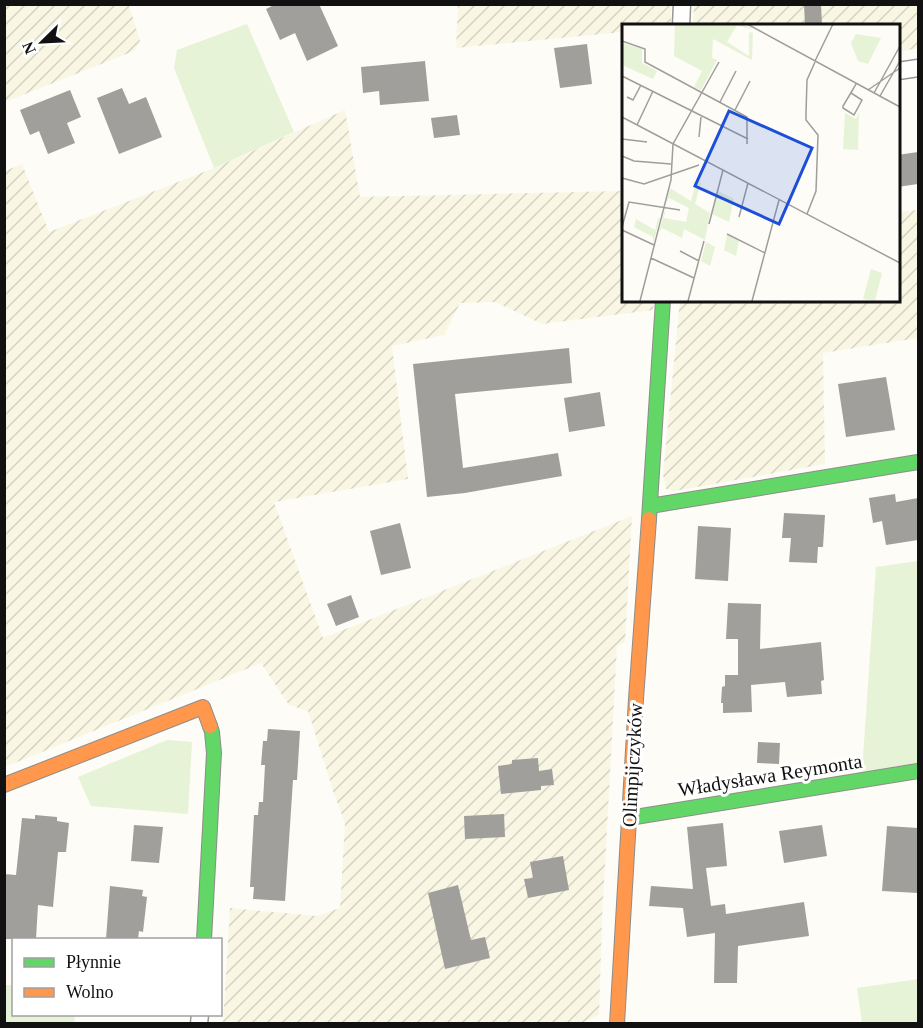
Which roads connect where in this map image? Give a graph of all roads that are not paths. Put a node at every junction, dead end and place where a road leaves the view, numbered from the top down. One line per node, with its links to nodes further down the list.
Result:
1 (682, 4): 2 (street)
2 (681, 24)
3 (918, 68): 4 (street)
4 (899, 71)
5 (663, 302): 7 (street, Olimpijczyków)
6 (918, 462): 7 (street)
7 (650, 506): 10 (street, Olimpijczyków)
8 (918, 771): 10 (street, Władysława Reymonta)
9 (4, 785): 11 (street)
10 (629, 818): 12 (street, Olimpijczyków)
11 (204, 938)
12 (617, 1023)

